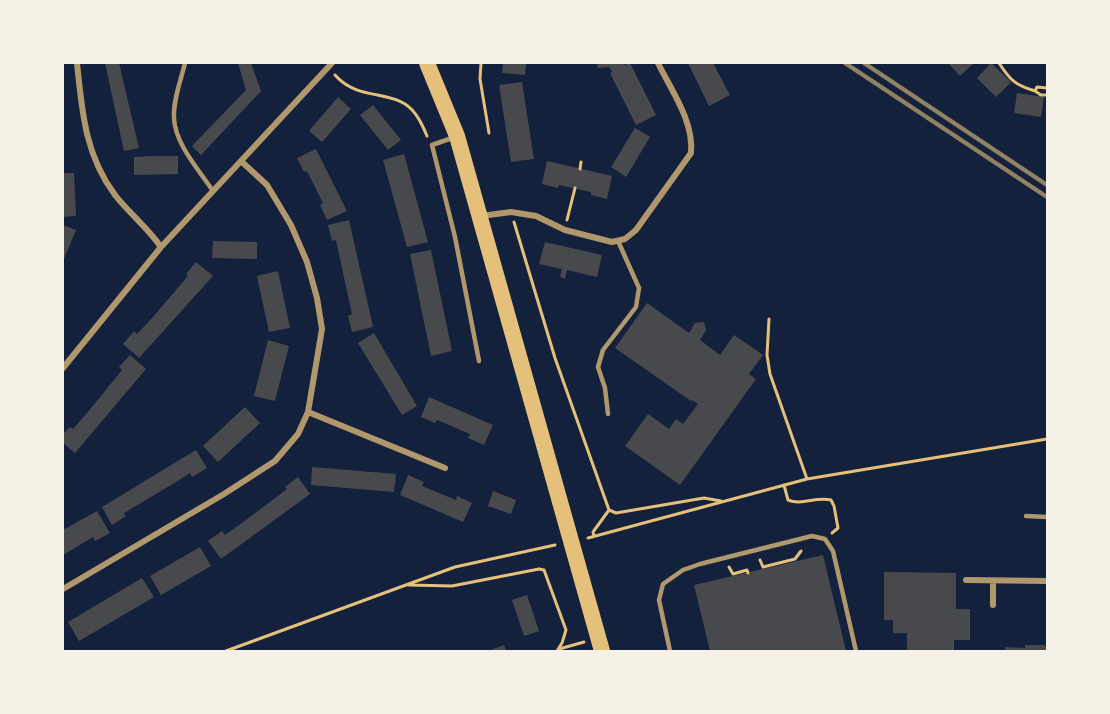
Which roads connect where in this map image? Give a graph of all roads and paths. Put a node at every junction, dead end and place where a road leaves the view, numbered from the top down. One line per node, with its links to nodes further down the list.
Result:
1 (77, 63): 24 (street)
2 (185, 63): 19 (lane)
3 (332, 63): 15 (street)
4 (427, 63): 13 (highway)
5 (481, 63): 12 (path)
6 (657, 63): 23 (street)
7 (999, 63): 10 (path)
8 (339, 80): 14 (path)
9 (1047, 88): 10 (path)
10 (1035, 91): 11 (path)
11 (1047, 95)
12 (489, 133)
13 (458, 136): 14 (lane); 20 (highway)
14 (432, 145): 26 (lane)
15 (241, 161): 19 (street); 28 (street)
16 (581, 162): 17 (path)
17 (580, 169)
18 (575, 188): 22 (path)
19 (213, 191): 24 (street)
20 (481, 216): 22 (street); 55 (highway)
21 (513, 221): 35 (path)
22 (565, 230): 23 (street)
23 (618, 241): 29 (lane)
24 (161, 247): 27 (street)
25 (769, 319): 32 (path)
26 (479, 362)
27 (63, 368)
28 (308, 412): 31 (street); 50 (street)
29 (608, 414)
30 (1047, 439): 32 (path)
31 (445, 468)
32 (807, 479): 33 (path)
33 (784, 484): 34 (path); 40 (path)
34 (723, 501): 35 (path); 38 (path)
35 (609, 510): 38 (path)
36 (1026, 516): 37 (lane)
37 (1047, 517)
38 (594, 536): 39 (path)
39 (583, 539)
40 (825, 539): 56 (lane); 57 (lane)
41 (560, 544): 49 (path)
42 (795, 559): 43 (path)
43 (763, 567)
44 (748, 573): 45 (path)
45 (733, 574)
46 (966, 580): 47 (street)
47 (993, 581): 48 (street); 51 (street)
48 (1047, 581)
49 (405, 585): 53 (path); 54 (path)
50 (63, 589)
51 (993, 605)
52 (578, 644): 53 (path)
53 (558, 650)
54 (226, 651)
55 (602, 651)
56 (670, 651)
57 (856, 651)

